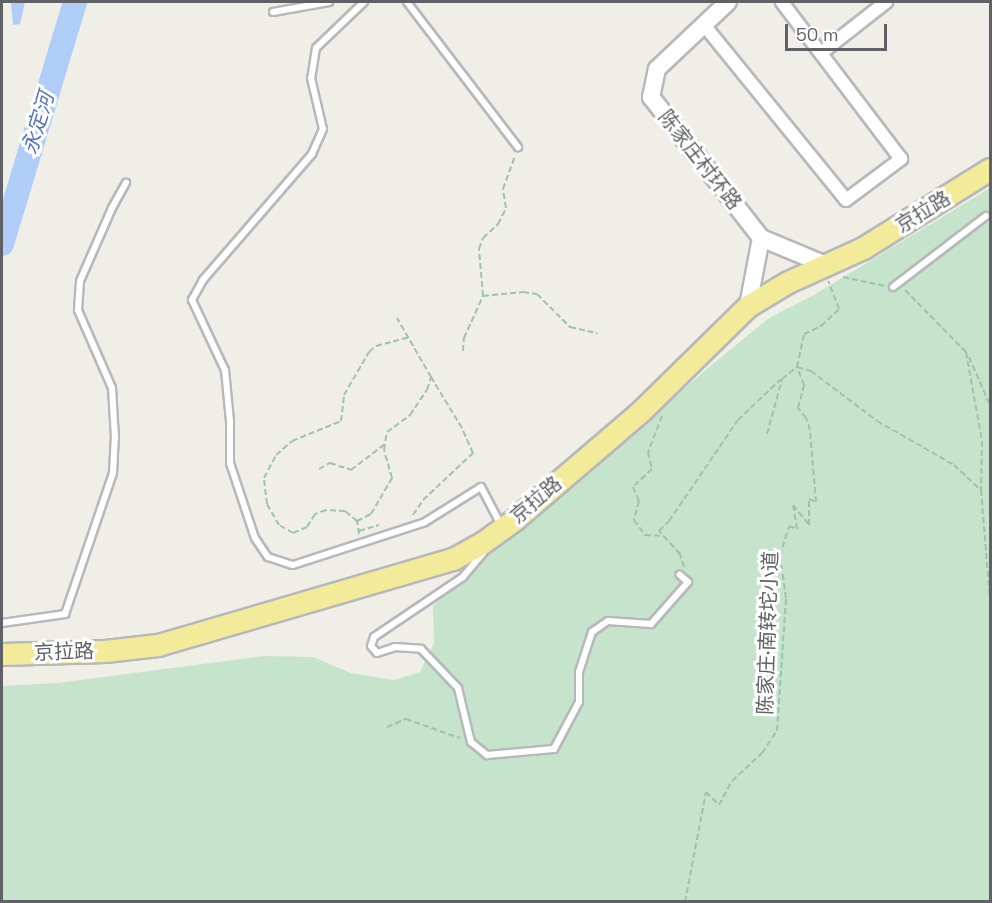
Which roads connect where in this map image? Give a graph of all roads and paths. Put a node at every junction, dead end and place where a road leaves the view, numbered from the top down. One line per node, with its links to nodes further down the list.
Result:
1 (329, 2): 7 (lane)
2 (364, 2): 39 (lane)
3 (407, 2): 10 (lane)
4 (728, 2): 8 (street, 陈家庄村环路)
5 (782, 2): 9 (street)
6 (886, 2): 9 (street)
7 (273, 12)
8 (704, 25): 9 (street); 14 (street, 陈家庄村环路)
9 (821, 53)
10 (518, 147): 17 (path)
11 (990, 169): 15 (highway, 京拉路)
12 (126, 183): 43 (lane)
13 (986, 216): 16 (lane)
14 (761, 238): 15 (street); 18 (street)
15 (820, 268): 16 (path); 18 (highway, 京拉路); 24 (path, 陈家庄·南转坨小道)
16 (893, 287): 23 (path)
17 (483, 296): 20 (path); 22 (path)
18 (748, 306): 36 (highway, 京拉路)
19 (397, 318): 21 (path)
20 (597, 333)
21 (409, 337): 25 (path); 34 (path)
22 (463, 351)
23 (966, 352): 27 (path); 32 (path)
24 (797, 366): 26 (path); 32 (path); 47 (path, 陈家庄·南转坨小道)
25 (431, 377): 30 (path); 33 (path)
26 (782, 379): 29 (path); 38 (path)
27 (990, 405)
28 (662, 416): 38 (path)
29 (767, 434)
30 (385, 444): 31 (path); 34 (path)
31 (319, 469)
32 (981, 490): 42 (path)
33 (412, 516)
34 (357, 521): 37 (path)
35 (380, 525): 37 (path)
36 (502, 528): 39 (lane); 40 (highway, 京拉路)
37 (358, 531): 39 (path)
38 (664, 536): 41 (path)
39 (361, 543)
40 (482, 543): 44 (highway, 京拉路); 46 (lane)
41 (680, 575): 46 (lane)
42 (990, 599)
43 (2, 623)
44 (2, 654)
45 (387, 727): 46 (path)
46 (471, 742)
47 (685, 902)

